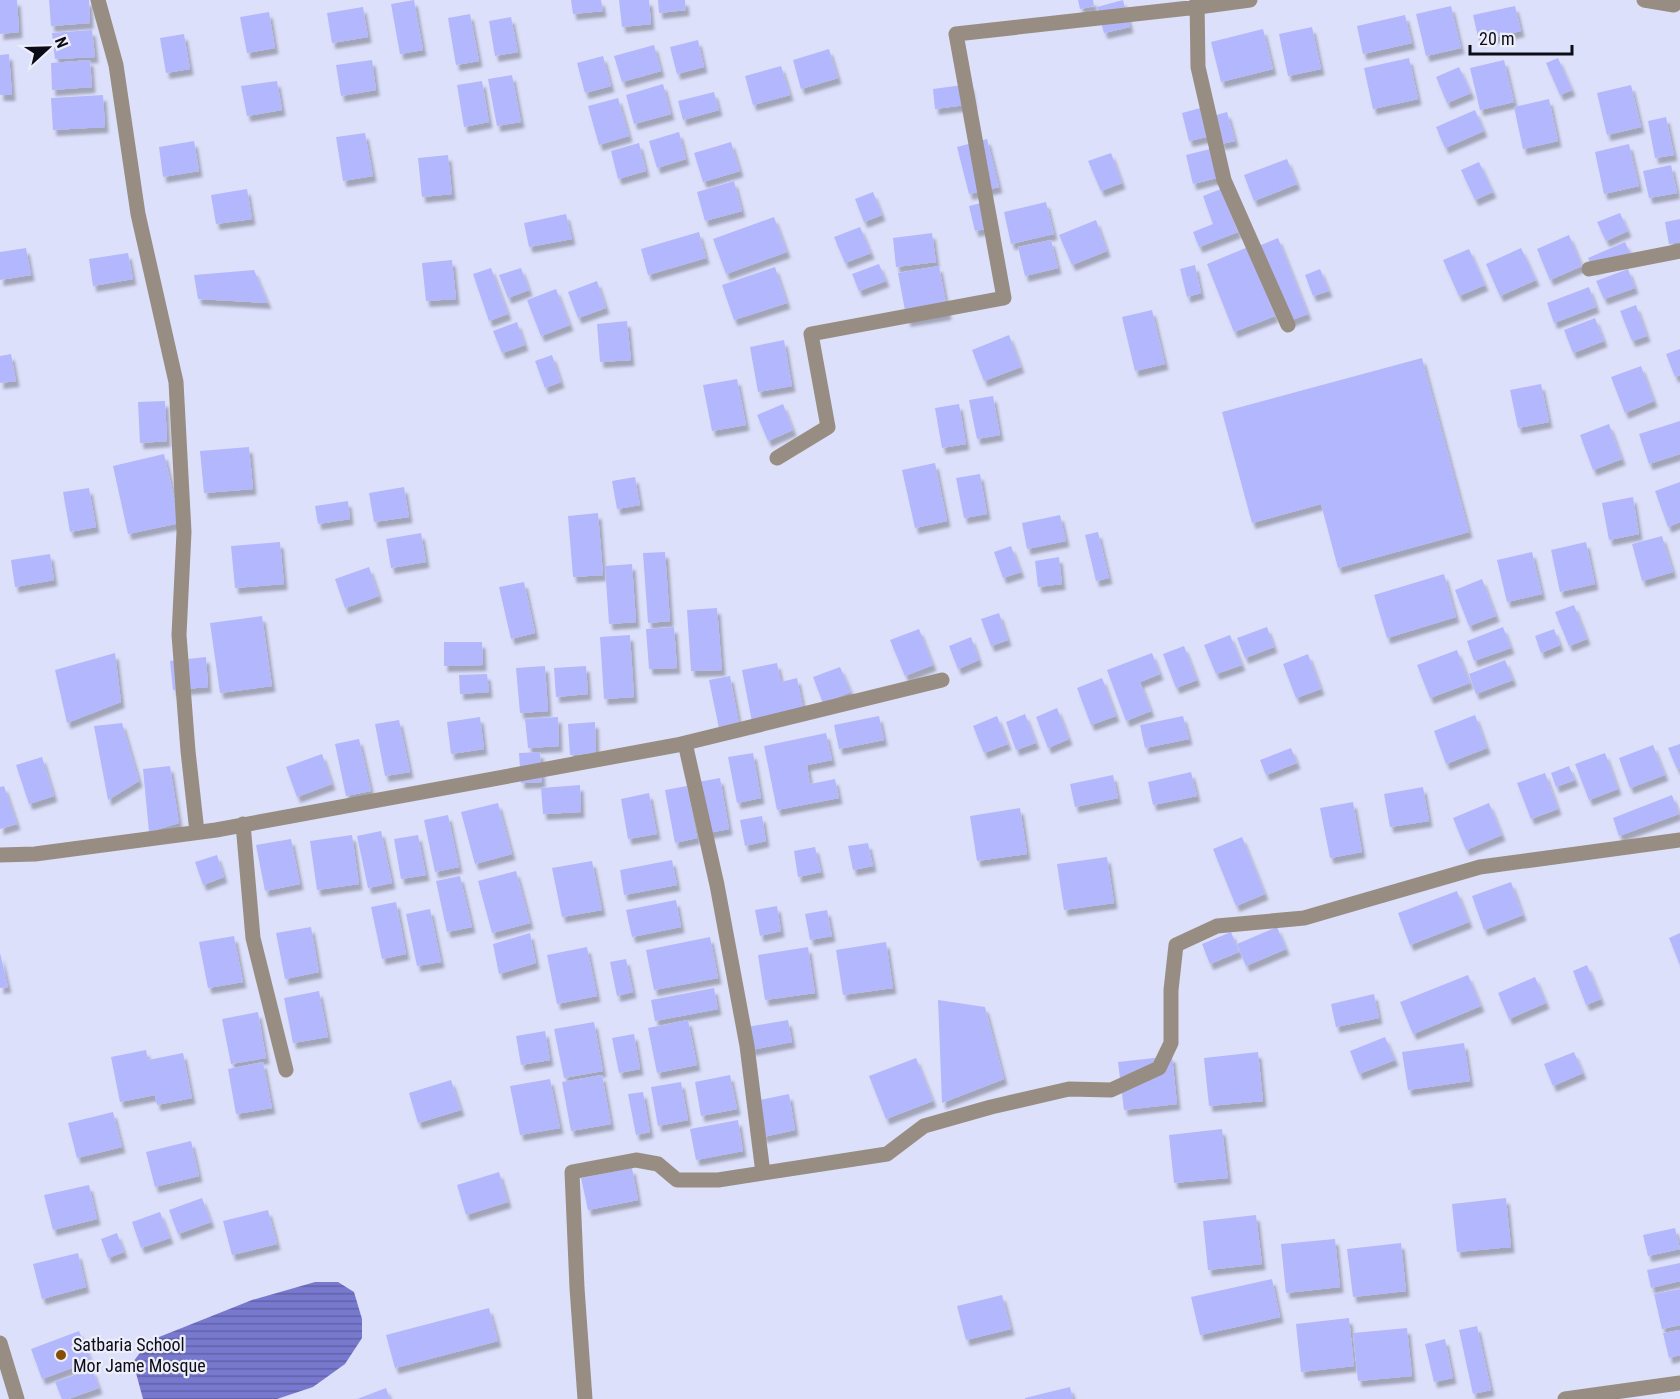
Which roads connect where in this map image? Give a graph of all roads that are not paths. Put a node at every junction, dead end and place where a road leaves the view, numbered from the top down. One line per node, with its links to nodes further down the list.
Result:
1 (98, 0): 13 (street)
2 (1250, 0): 5 (street)
3 (1644, 0): 4 (street)
4 (1673, 0)
5 (1197, 4): 8 (street); 9 (street)
6 (1680, 251): 7 (street)
7 (1589, 269)
8 (1288, 325)
9 (777, 458)
10 (942, 680): 11 (street)
11 (685, 743): 12 (street); 17 (street)
12 (243, 824): 13 (street); 16 (street)
13 (197, 832): 15 (street)
14 (1680, 840): 17 (street)
15 (0, 855)
16 (286, 1070)
17 (763, 1173): 21 (street)
18 (0, 1343): 20 (street)
19 (1680, 1383): 22 (street)
20 (17, 1399)
21 (585, 1399)
22 (1565, 1399)

